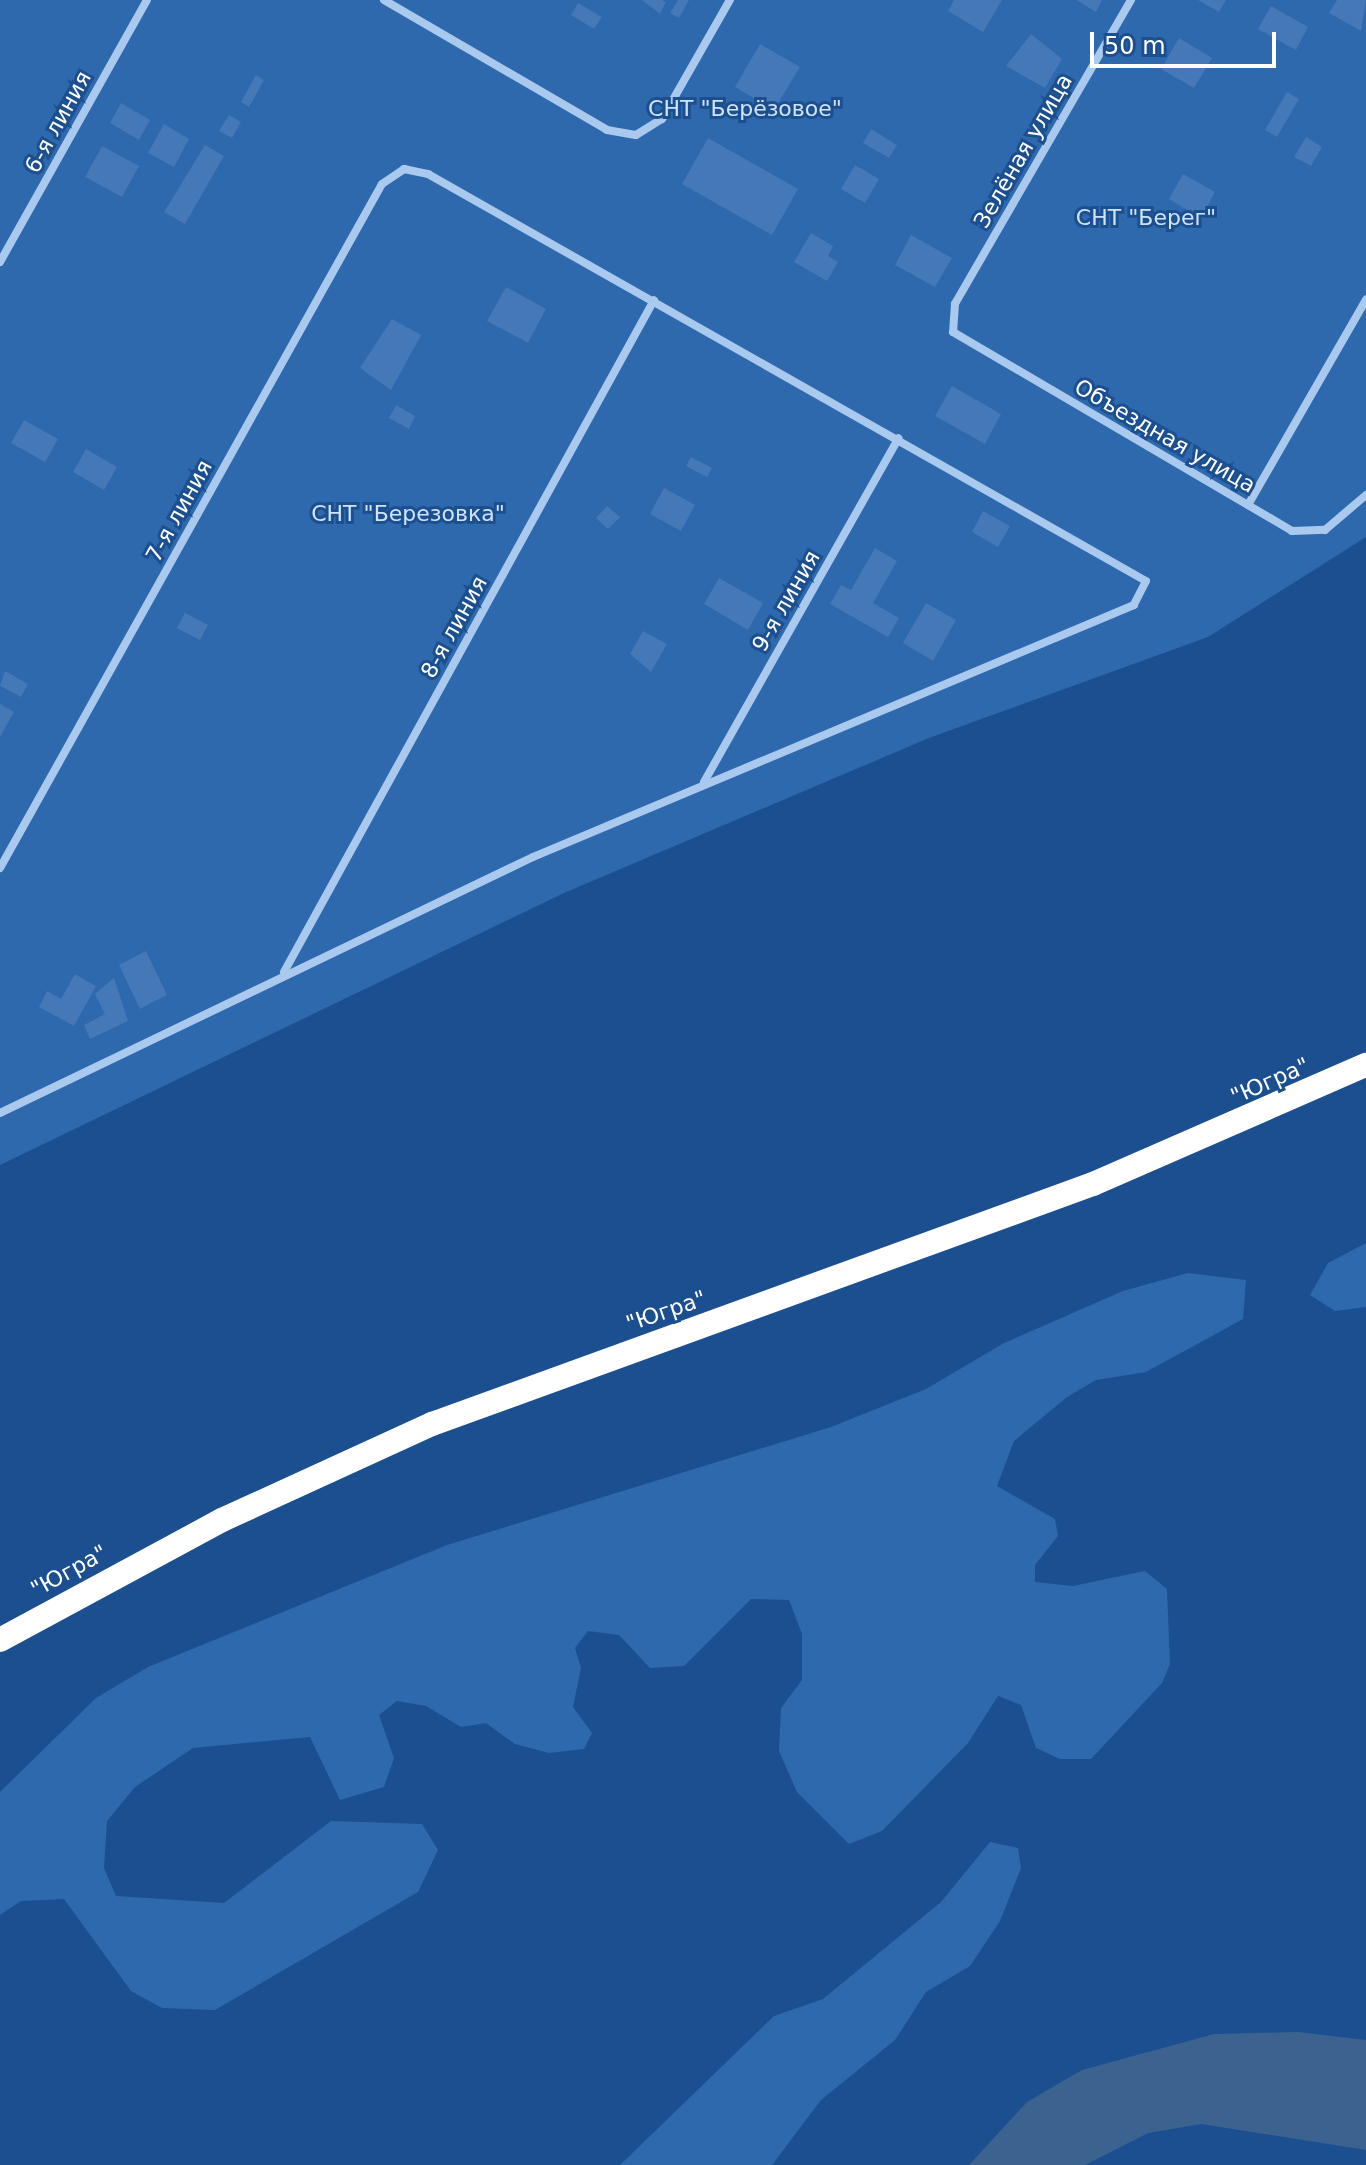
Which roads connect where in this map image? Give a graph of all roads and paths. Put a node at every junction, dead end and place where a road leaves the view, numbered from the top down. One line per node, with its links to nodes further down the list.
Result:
1 (147, 0): 5 (street, 6-я линия)
2 (384, 0): 3 (street)
3 (730, 0)
4 (1131, 0): 8 (street, Зелёная улица)
5 (0, 262)
6 (654, 300): 9 (street); 13 (street, 7-я линия); 14 (street, 8-я линия)
7 (1366, 300): 11 (street)
8 (950, 322): 11 (street, Объездная улица)
9 (899, 438): 12 (street, 9-я линия); 12 (street)
10 (1366, 495): 11 (street, Объездная улица)
11 (1248, 505)
12 (704, 782): 14 (street)
13 (0, 868)
14 (284, 972): 16 (street)
15 (1366, 1065): 17 (highway, "Югра")
16 (0, 1113)
17 (0, 1640)

